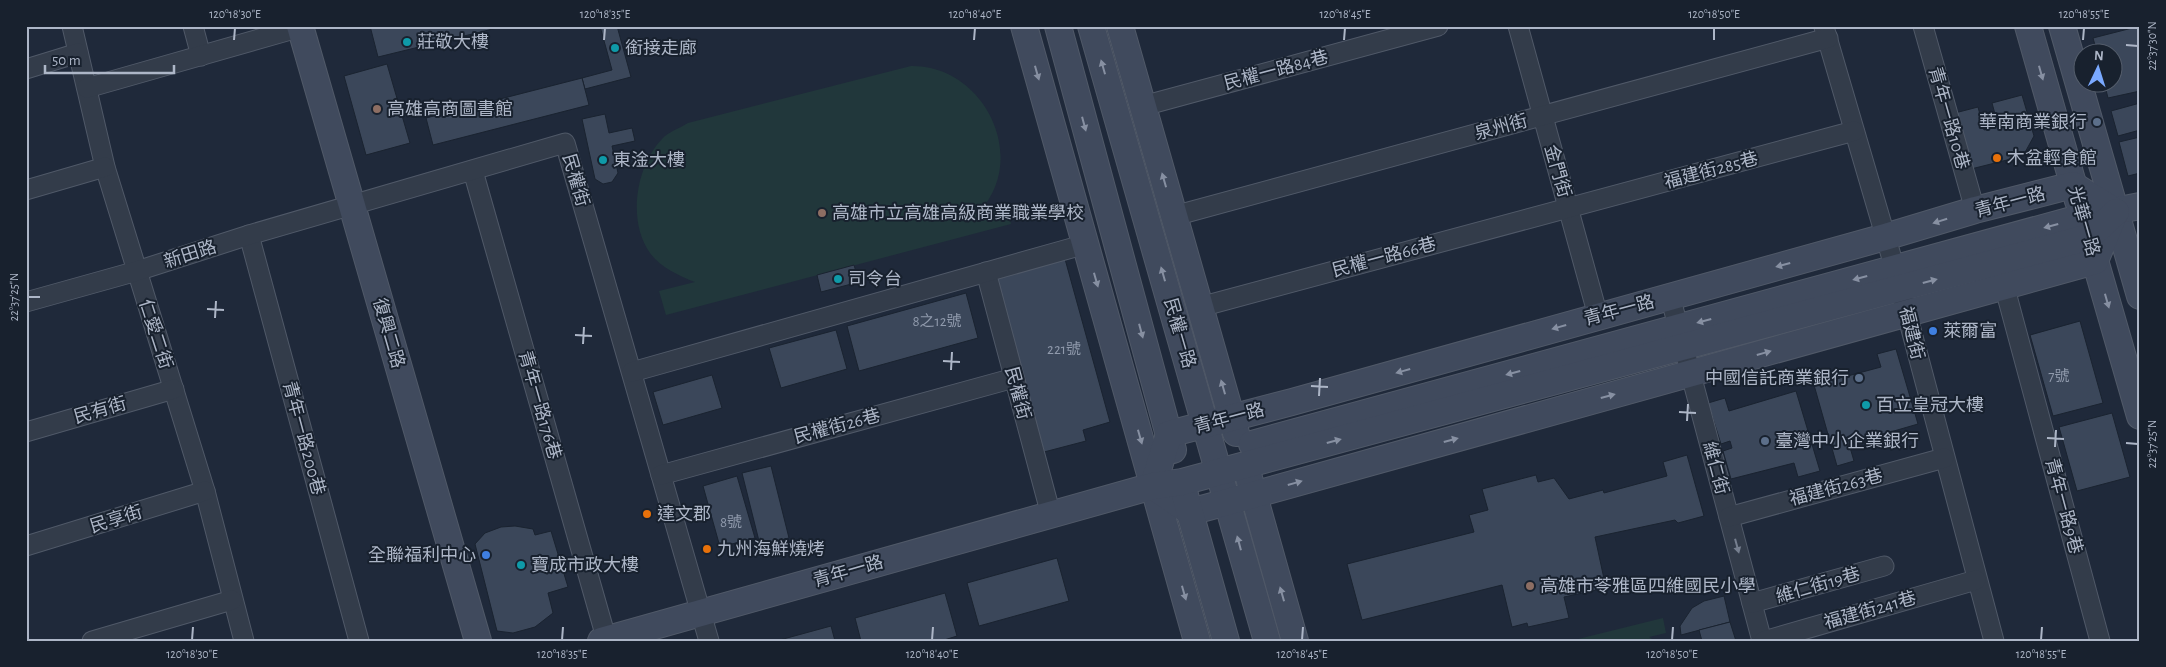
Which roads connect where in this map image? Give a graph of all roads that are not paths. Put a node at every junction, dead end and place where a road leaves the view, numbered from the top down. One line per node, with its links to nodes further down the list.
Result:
1 (72, 26): 14 (street, 仁愛二街)
2 (193, 26): 15 (street)
3 (1024, 26): 33 (street, one-way to 33)
4 (1058, 26): 55 (street, 民權一路, one-way to 55)
5 (1091, 26): 52 (street, 民權一路, one-way to 5)
6 (1120, 26): 18 (street, 民權一路)
7 (1438, 26): 18 (street, 民權一路84巷)
8 (1518, 26): 19 (street, 金門街)
9 (1923, 26): 28 (street, 青年一路10巷)
10 (2028, 26): 23 (street, 光華一路, one-way to 23)
11 (2062, 26): 27 (street, 光華一路)
12 (300, 27): 15 (street); 25 (street, 復興二路)
13 (1826, 32): 19 (street, 泉州街); 20 (street, 福建街)
14 (78, 53): 16 (street); 17 (street, 仁愛二街)
15 (201, 56): 17 (street)
16 (26, 69)
17 (86, 88): 21 (street, 仁愛二街)
18 (1143, 106): 29 (street, 民權一路, one-way to 18)
19 (1543, 116): 26 (street, 金門街); 29 (street, 泉州街)
20 (1854, 131): 26 (street, 福建街285巷); 31 (street, 福建街)
21 (105, 167): 24 (street); 34 (street, 仁愛二街)
22 (473, 171): 25 (street, 民權街); 45 (street, 民權街); 75 (street, 青年一路176巷)
23 (2073, 185): 27 (street); 28 (street, 青年一路); 32 (street, 光華一路)
24 (26, 190)
25 (352, 205): 30 (street, 新田路); 79 (street, 復興二路)
26 (1568, 208): 41 (street, 民權一路66巷); 42 (street, 金門街)
27 (2128, 209): 32 (street); 32 (street, 青年一路); 39 (street, 光華一路)
28 (1975, 210): 31 (street, 青年一路, one-way to 31)
29 (1174, 216): 41 (street, 民權一路)
30 (249, 235): 34 (street, 新田路); 78 (street, 青年一路200巷)
31 (1885, 238): 37 (street, 福建街); 38 (street, 青年一路, one-way to 38)
32 (2089, 238): 36 (street, 青年一路); 37 (street, 青年一路); 50 (street, 光華一路, one-way to 50)
33 (1086, 244): 35 (street); 61 (street, one-way to 61)
34 (137, 272): 40 (street, 新田路); 48 (street, 仁愛二街)
35 (986, 272): 45 (street); 47 (street, 民權街)
36 (2004, 285): 37 (street, 青年一路); 87 (street, 青年一路9巷)
37 (1901, 290): 43 (street, 青年一路); 46 (street, 青年一路, one-way to 37); 57 (street, 福建街)
38 (1670, 296): 42 (street, 青年一路); 43 (street, 維仁街)
39 (2140, 296)
40 (26, 302)
41 (1200, 307): 51 (street, 民權一路, one-way to 41)
42 (1598, 316): 44 (street, 青年一路, one-way to 44)
43 (1681, 337): 46 (street, 維仁街); 49 (street, 青年一路)
44 (1471, 352): 49 (street); 51 (street, 青年一路, one-way to 51)
45 (632, 372): 60 (street, 民權街)
46 (1690, 373): 53 (street, 青年一路, one-way to 46); 67 (street, 維仁街)
47 (1014, 378): 60 (street, 民權街26巷); 66 (street, 民權街)
48 (174, 389): 54 (street, 民有街); 62 (street, 仁愛二街)
49 (1482, 391): 53 (street); 56 (street, 青年一路)
50 (2140, 416)
51 (1231, 417): 52 (street, 青年一路); 56 (street, 民權一路)
52 (1206, 424): 55 (street, 青年一路); 58 (street, 民權一路)
53 (1493, 428): 63 (street, 青年一路, one-way to 53)
54 (26, 432)
55 (1169, 434): 59 (street, 民權一路); 61 (street, 青年一路)
56 (1242, 456): 58 (street, 青年一路); 63 (street, 民權一路)
57 (1944, 458): 67 (street, 福建街263巷); 70 (street, 福建街)
58 (1217, 463): 59 (street, 青年一路); 64 (street, 民權一路)
59 (1179, 473): 61 (street, 青年一路); 65 (street, 民權一路)
60 (661, 475): 73 (street, 民權街)
61 (1153, 486): 65 (street); 66 (street, 青年一路); 81 (street, one-way to 81)
62 (205, 491): 68 (street, 民享街); 71 (street, 仁愛二街)
63 (1253, 495): 64 (street, 青年一路); 84 (street, 民權一路, one-way to 63)
64 (1228, 502): 65 (street, 青年一路); 83 (street, 民權一路, one-way to 64)
65 (1190, 512): 82 (street, 民權一路)
66 (1051, 515): 73 (street, 青年一路)
67 (1729, 517): 72 (street, 維仁街, one-way to 72)
68 (26, 546)
69 (1884, 566): 72 (street, 維仁街19巷)
70 (1976, 580): 74 (street, 福建街241巷); 86 (street, 福建街)
71 (232, 600): 76 (street); 77 (street, 仁愛二街)
72 (1752, 603): 85 (street, 維仁街)
73 (701, 613): 75 (street, 青年一路); 80 (street, 民權街)
74 (1823, 633): 85 (street, 福建街241巷)
75 (605, 640)
76 (92, 641)
77 (244, 641)
78 (358, 641)
79 (478, 641)
80 (709, 641)
81 (1197, 641)
82 (1226, 641)
83 (1267, 641)
84 (1295, 641)
85 (1763, 641)
86 (1994, 641)
87 (2100, 641)

